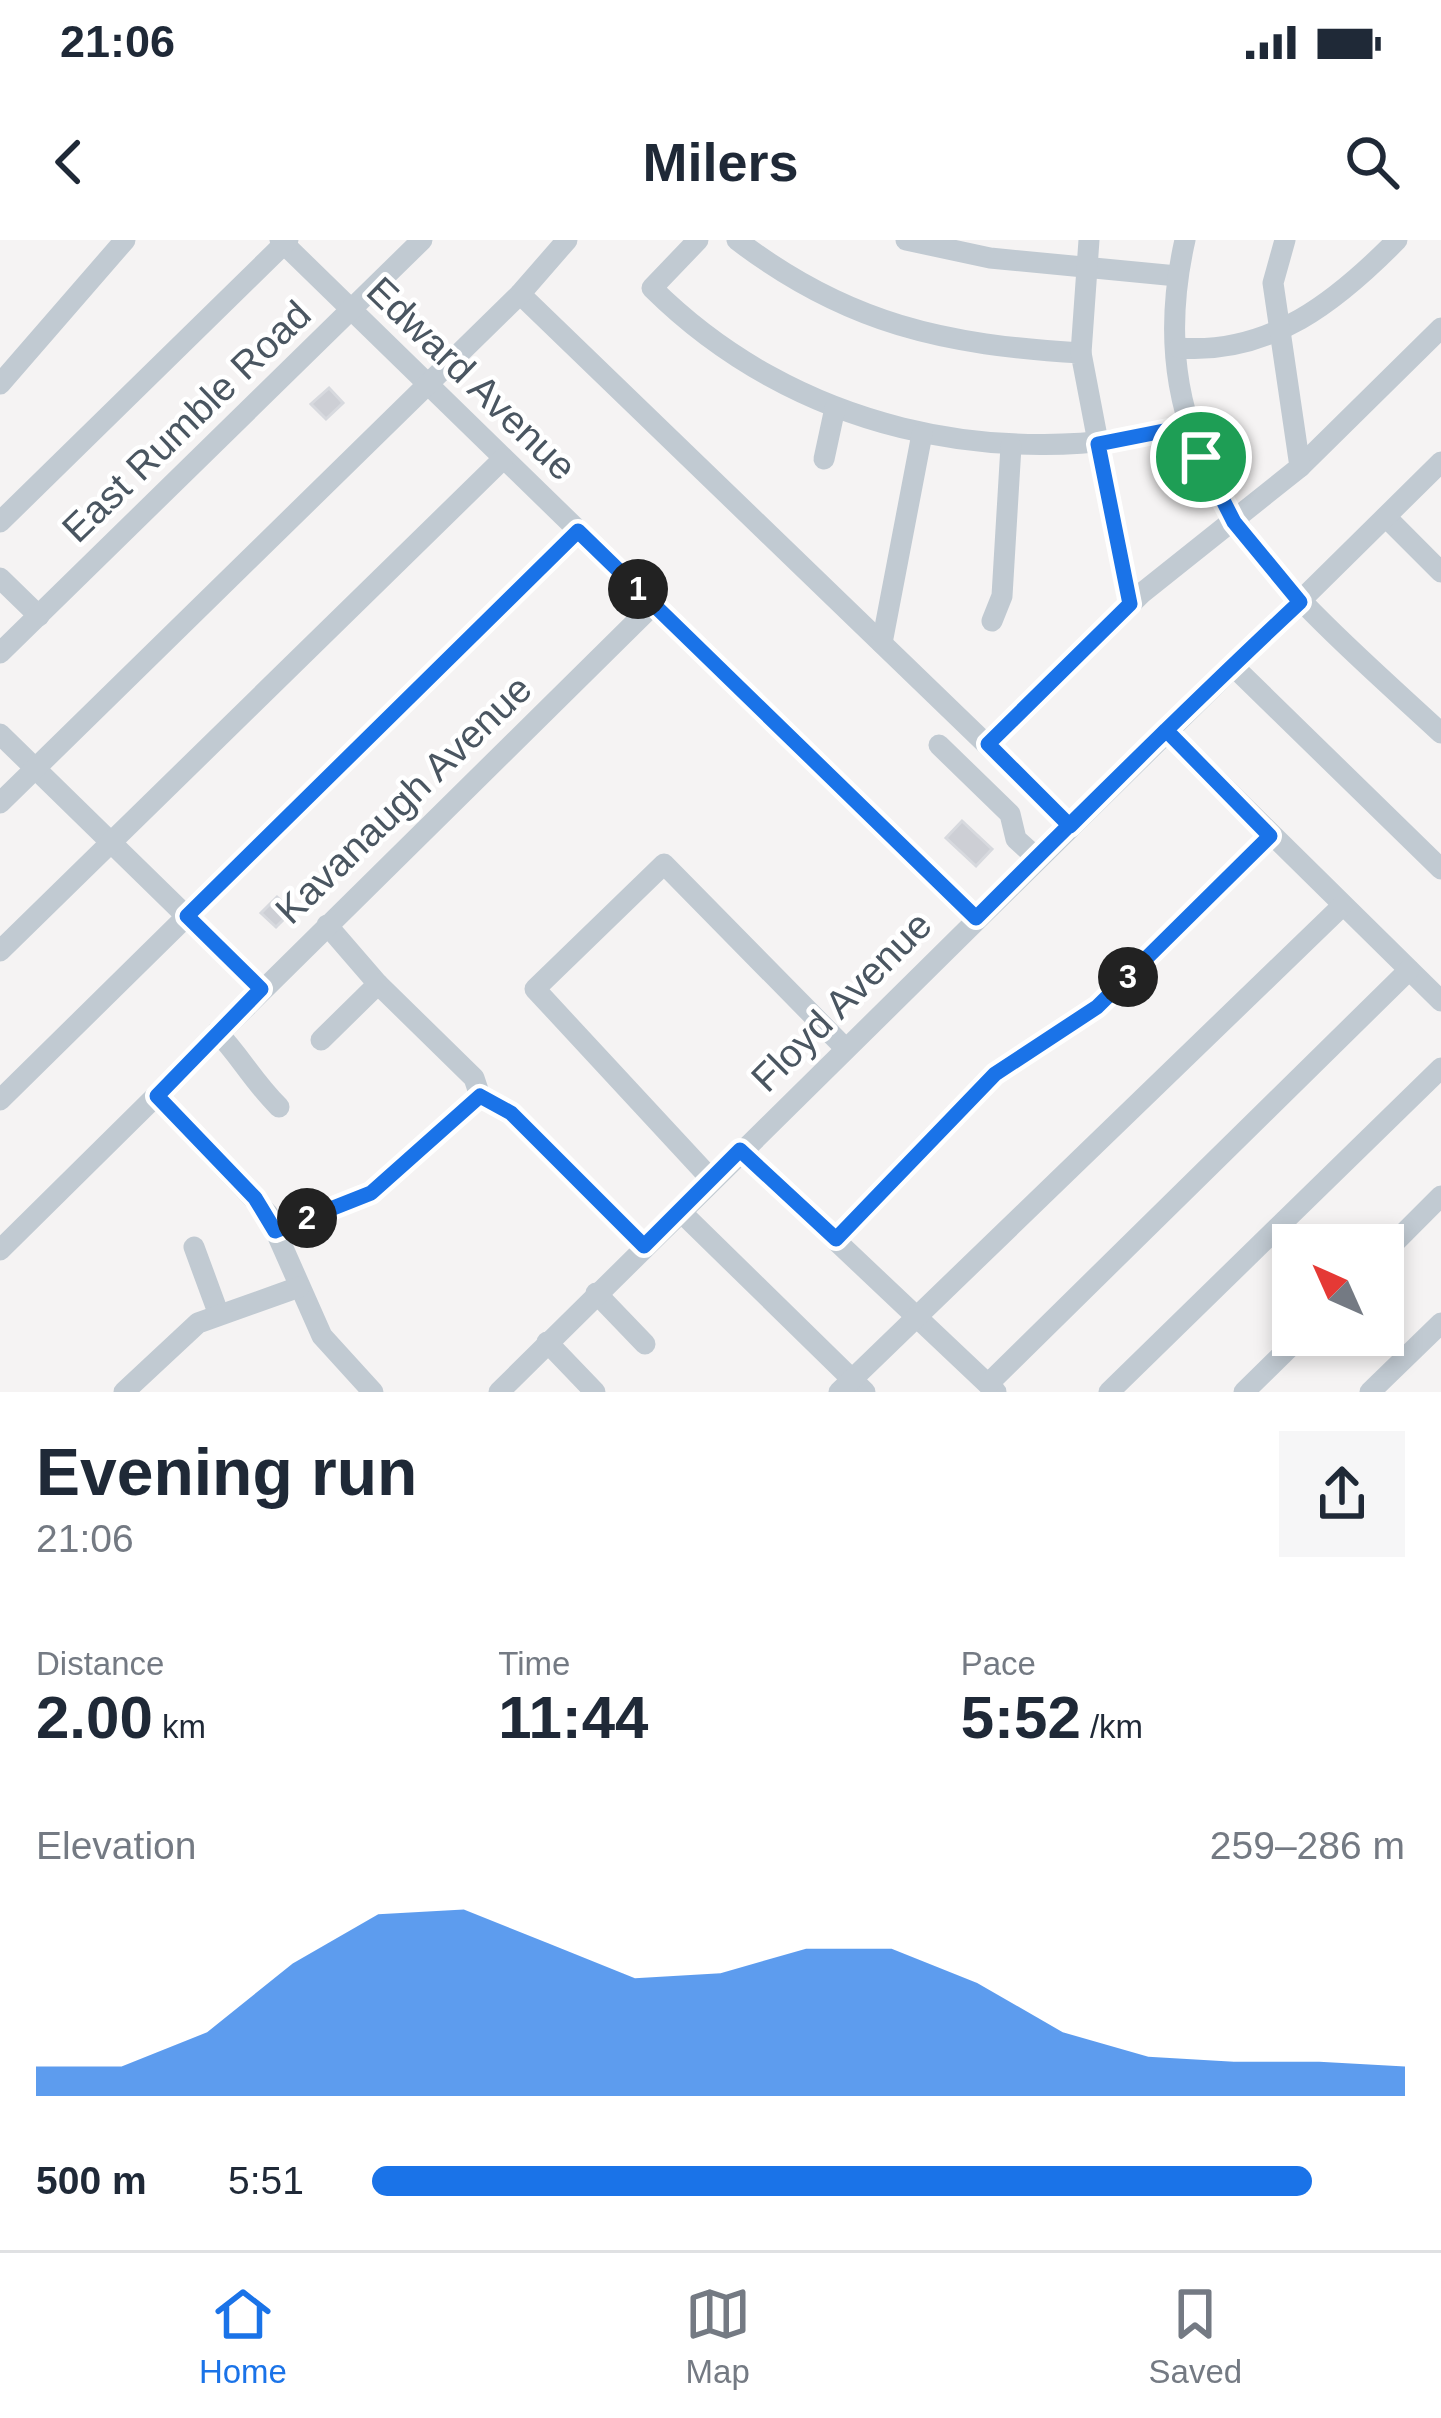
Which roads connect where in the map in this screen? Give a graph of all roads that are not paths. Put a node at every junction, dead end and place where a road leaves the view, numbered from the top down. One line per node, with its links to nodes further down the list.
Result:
1 (125, 240): 21 (street)
2 (422, 240): 16 (street, East Rumble Road)
3 (567, 240): 15 (street)
4 (698, 240): 23 (street)
5 (737, 240): 20 (street)
6 (907, 240): 12 (street)
7 (1089, 240): 13 (street)
8 (1185, 240): 14 (street)
9 (1285, 240): 18 (street)
10 (1397, 240): 18 (street)
11 (284, 241): 16 (street, Edward Avenue); 33 (street)
12 (992, 249): 13 (street)
13 (1087, 270): 14 (street); 20 (street)
14 (1178, 276): 19 (street)
15 (520, 294): 22 (street); 43 (street)
16 (350, 310): 22 (street, Edward Avenue); 41 (street, East Rumble Road)
17 (1441, 328): 31 (street)
18 (1282, 330): 19 (street); 31 (street)
19 (1179, 348): 24 (street)
20 (1081, 353): 26 (street)
21 (0, 384)
22 (428, 386): 28 (street, Edward Avenue); 51 (street)
23 (835, 408): 25 (street); 29 (street)
24 (1189, 426): 26 (street); 34 (street)
25 (922, 434): 27 (street); 43 (street)
26 (1098, 444): 27 (street); 40 (street)
27 (1011, 446): 42 (street)
28 (503, 459): 35 (street, Edward Avenue); 55 (street)
29 (824, 459)
30 (1441, 462): 32 (street, Floyd Avenue)
31 (1300, 466): 34 (street)
32 (1386, 517): 36 (street); 38 (street, Floyd Avenue)
33 (0, 521)
34 (1234, 522): 38 (street); 40 (street)
35 (578, 531): 39 (street, Edward Avenue); 59 (street)
36 (1441, 572)
37 (0, 578): 41 (street)
38 (1300, 602): 45 (street, Floyd Avenue); 47 (street)
39 (654, 604): 60 (street, Edward Avenue); 61 (street, Kavanaugh Avenue)
40 (1130, 604): 49 (street)
41 (38, 616): 44 (street, East Rumble Road)
42 (992, 621)
43 (882, 643): 49 (street)
44 (0, 653)
45 (1232, 665): 46 (street, Floyd Avenue); 57 (street)
46 (1166, 730): 53 (street, Floyd Avenue); 54 (street)
47 (1441, 733)
48 (0, 734): 51 (street)
49 (988, 744): 53 (street)
50 (940, 745): 56 (street)
51 (35, 769): 52 (street); 55 (street)
52 (0, 802)
53 (1070, 826): 56 (street, Floyd Avenue)
54 (1270, 836): 58 (street); 81 (street)
55 (111, 842): 59 (street); 62 (street)
56 (1036, 858): 60 (street, Floyd Avenue)
57 (1441, 868)
58 (1342, 906): 63 (street); 87 (street)
59 (187, 916): 65 (street); 73 (street)
60 (976, 918): 69 (street, Floyd Avenue)
61 (327, 925): 64 (street); 65 (street, Kavanaugh Avenue)
62 (0, 951)
63 (1409, 970): 66 (street); 94 (street)
64 (378, 984): 68 (street); 72 (street)
65 (261, 989): 67 (street, Kavanaugh Avenue)
66 (1441, 1001)
67 (217, 1032): 71 (street, Kavanaugh Avenue); 74 (street)
68 (321, 1040)
69 (844, 1048): 75 (street, Floyd Avenue); 76 (street)
70 (1441, 1068): 99 (street)
71 (157, 1096): 79 (street); 84 (street, Kavanaugh Avenue)
72 (480, 1096): 79 (street); 82 (street)
73 (0, 1100)
74 (279, 1107)
75 (740, 1150): 76 (street, Floyd Avenue); 81 (street)
76 (712, 1180): 78 (street, Floyd Avenue)
77 (1441, 1196): 80 (street)
78 (680, 1210): 82 (street, Floyd Avenue); 93 (street)
79 (275, 1231): 85 (street)
80 (1404, 1233)
81 (836, 1239): 87 (street)
82 (644, 1246): 86 (street, Floyd Avenue)
83 (194, 1247): 88 (street)
84 (0, 1250)
85 (298, 1287): 88 (street); 96 (street)
86 (596, 1293): 90 (street, Floyd Avenue); 91 (street)
87 (917, 1314): 93 (street); 94 (street)
88 (219, 1315): 95 (street)
89 (1441, 1323): 101 (street)
90 (547, 1342): 97 (street, Floyd Avenue); 98 (street)
91 (645, 1344)
92 (1280, 1356): 100 (street)
93 (852, 1388)
94 (992, 1388)
95 (124, 1392)
96 (373, 1392)
97 (499, 1392)
98 (595, 1392)
99 (1109, 1392)
100 (1244, 1392)
101 (1370, 1392)

